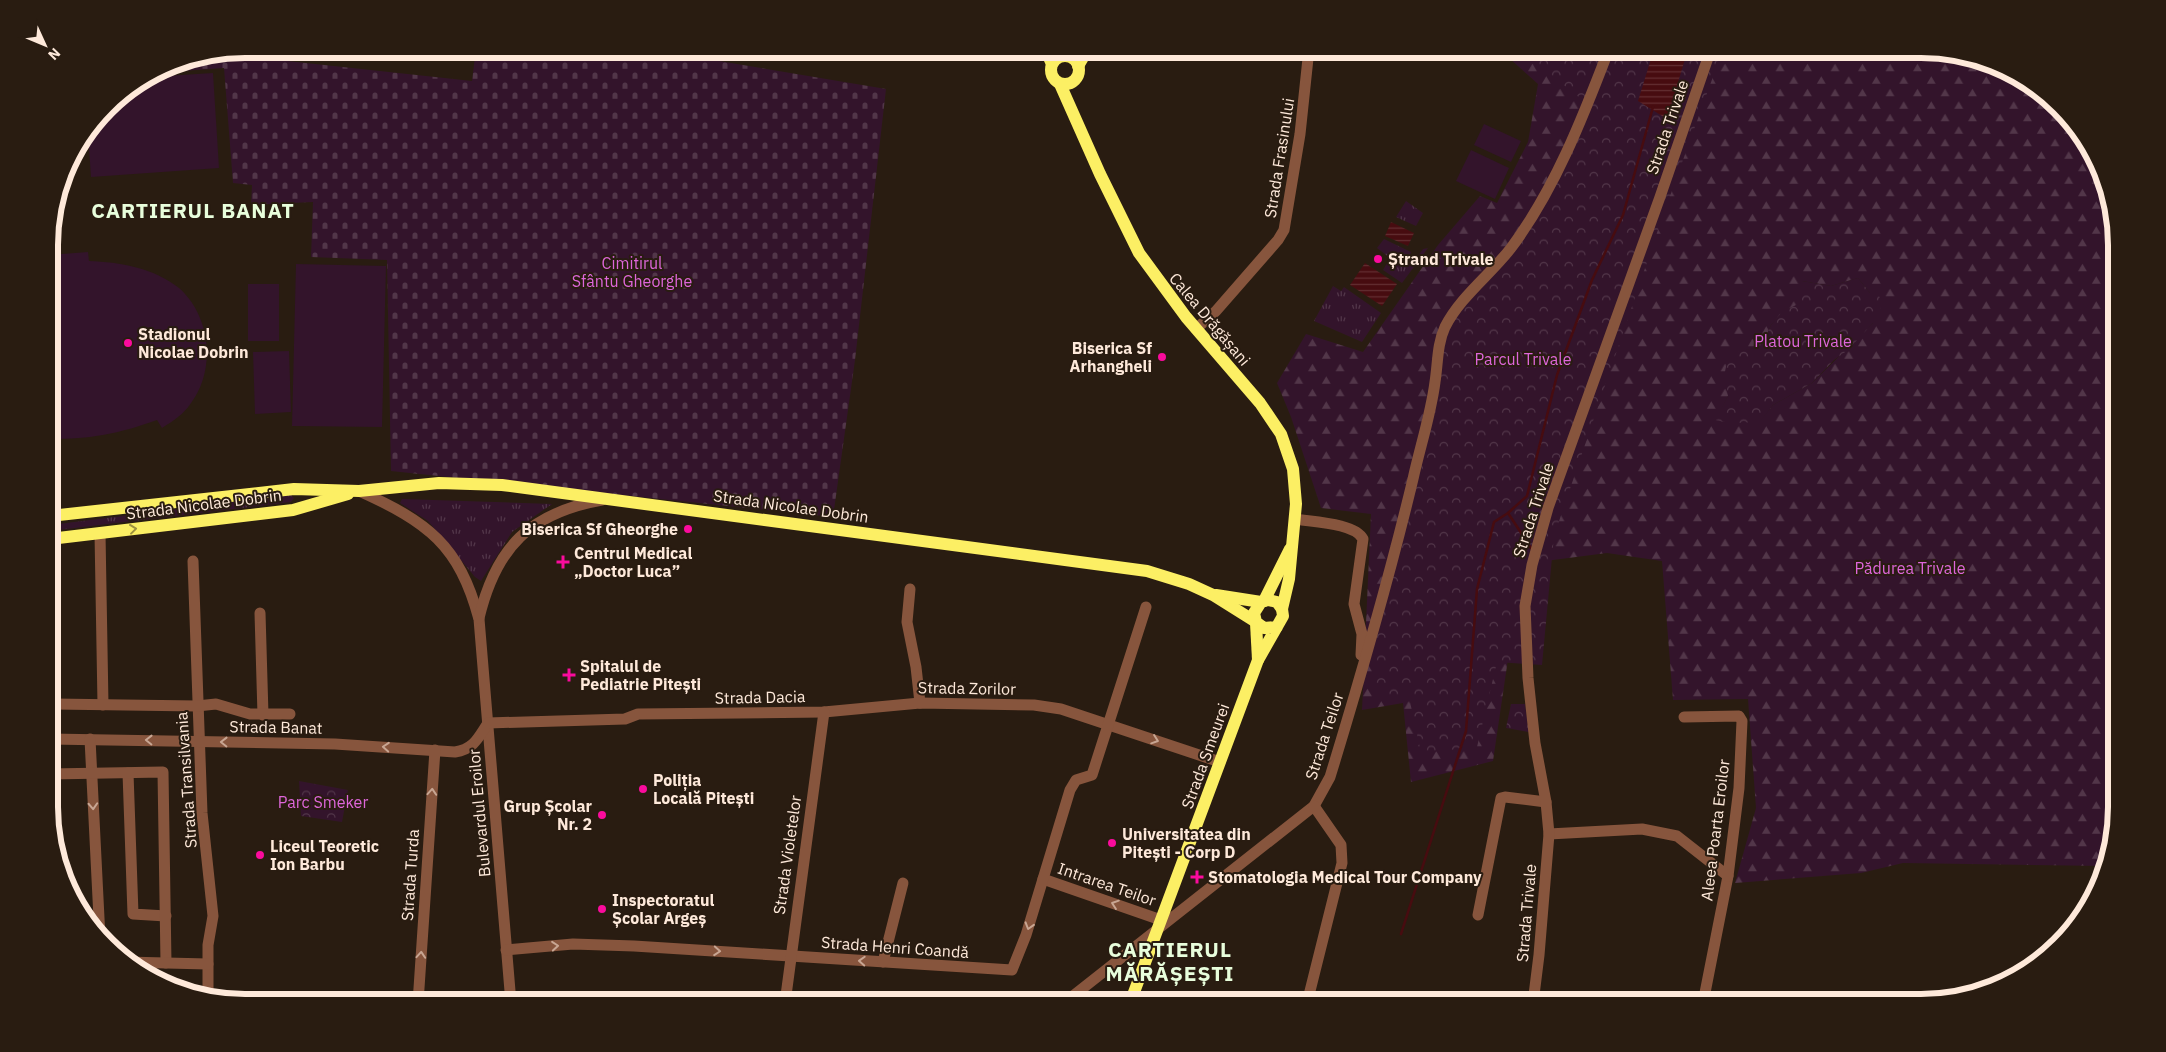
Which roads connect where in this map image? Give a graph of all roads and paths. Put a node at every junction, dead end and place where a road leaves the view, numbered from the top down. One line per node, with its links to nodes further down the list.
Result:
1 (1058, 58): 9 (main road)
2 (1061, 58): 7 (main road)
3 (1083, 58): 7 (main road)
4 (1309, 58): 11 (street, Strada Frasinului)
5 (1605, 58): 32 (street, Strada Teilor)
6 (1708, 58): 51 (street, Strada Trivale)
7 (1078, 66): 8 (main road)
8 (1073, 82): 9 (main road); 10 (main road, Calea Drăgășani)
9 (1060, 84): 10 (main road, Calea Drăgășani)
10 (1076, 119): 11 (main road, Calea Drăgășani)
11 (1196, 329): 17 (main road, Calea Drăgășani)
12 (294, 489): 13 (main road, Strada Nicolae Dobrin); 15 (main road); 16 (main road, Strada Nicolae Dobrin)
13 (359, 491): 14 (main road, Strada Nicolae Dobrin); 15 (main road, Strada Nicolae Dobrin); 28 (street, Bulevardul Eroilor)
14 (608, 499): 23 (main road, Strada Nicolae Dobrin); 28 (street, Bulevardul Eroilor)
15 (293, 510): 18 (main road, Strada Nicolae Dobrin, one-way to 15)
16 (58, 515)
17 (1296, 519): 20 (main road, Calea Drăgășani); 32 (street)
18 (100, 533): 19 (main road, Strada Nicolae Dobrin); 35 (street)
19 (58, 538)
20 (1294, 543): 24 (main road, Calea Drăgășani); 26 (main road, Calea Drăgășani)
21 (193, 561): 36 (street, Strada Transilvania)
22 (910, 590): 33 (street)
23 (1213, 595): 24 (main road, Strada Nicolae Dobrin); 29 (main road, Strada Nicolae Dobrin)
24 (1263, 601): 26 (main road); 29 (main road)
25 (1146, 607): 42 (street)
26 (1282, 609): 30 (main road)
27 (260, 613): 38 (street)
28 (479, 619): 41 (street, Bulevardul Eroilor)
29 (1256, 622): 30 (main road); 31 (main road, Strada Smeurei)
30 (1277, 627): 31 (main road, Strada Smeurei)
31 (1258, 660): 47 (main road, Strada Smeurei)
32 (1360, 675): 52 (street, Strada Teilor)
33 (920, 703): 37 (street, Strada Zorilor); 42 (street, Strada Zorilor)
34 (58, 704): 35 (street)
35 (103, 705): 36 (street)
36 (197, 706): 38 (street); 45 (street, Strada Transilvania)
37 (824, 712): 41 (street, Strada Dacia); 62 (street, Strada Violetelor)
38 (264, 714): 39 (street)
39 (290, 714)
40 (1684, 717): 54 (street, Aleea Poarta Eroilor)
41 (488, 723): 46 (street, Strada Banat); 61 (street, Bulevardul Eroilor)
42 (1108, 724): 47 (street, Strada Zorilor, one-way to 47); 55 (street, Strada Henri Coandă)
43 (58, 739): 44 (street, Strada Banat)
44 (90, 739): 45 (street, Strada Banat, one-way to 44); 48 (street)
45 (198, 741): 46 (street, Strada Banat, one-way to 45); 66 (street, Strada Transilvania)
46 (435, 750): 68 (street, Strada Turda, one-way to 46)
47 (1220, 762): 60 (main road, Strada Smeurei)
48 (92, 773): 49 (street); 50 (street); 59 (street, one-way to 59)
49 (128, 773): 58 (street); 58 (street)
50 (58, 774)
51 (1546, 802): 53 (street, Strada Trivale); 57 (street)
52 (1314, 806): 60 (street, Strada Teilor); 73 (street)
53 (1548, 834): 54 (street); 74 (street, Strada Trivale)
54 (1728, 876): 75 (street, Aleea Poarta Eroilor)
55 (1043, 879): 60 (street, Intrarea Teilor, one-way to 55); 64 (street, Strada Henri Coandă, one-way to 64)
56 (904, 883): 64 (street)
57 (1478, 915)
58 (166, 916): 65 (street)
59 (99, 925)
60 (1159, 925): 71 (street, Strada Teilor); 72 (main road, Strada Smeurei)
61 (506, 950): 62 (street, Strada Henri Coandă, one-way to 62); 69 (street, Bulevardul Eroilor)
62 (790, 956): 64 (street, Strada Henri Coandă, one-way to 62); 70 (street, Strada Violetelor)
63 (140, 962): 65 (street)
64 (883, 962)
65 (166, 963): 66 (street)
66 (208, 964): 67 (street, Strada Transilvania)
67 (208, 991)
68 (419, 995)
69 (510, 995)
70 (786, 995)
71 (1074, 995)
72 (1133, 995)
73 (1308, 995)
74 (1534, 995)
75 (1705, 995)

